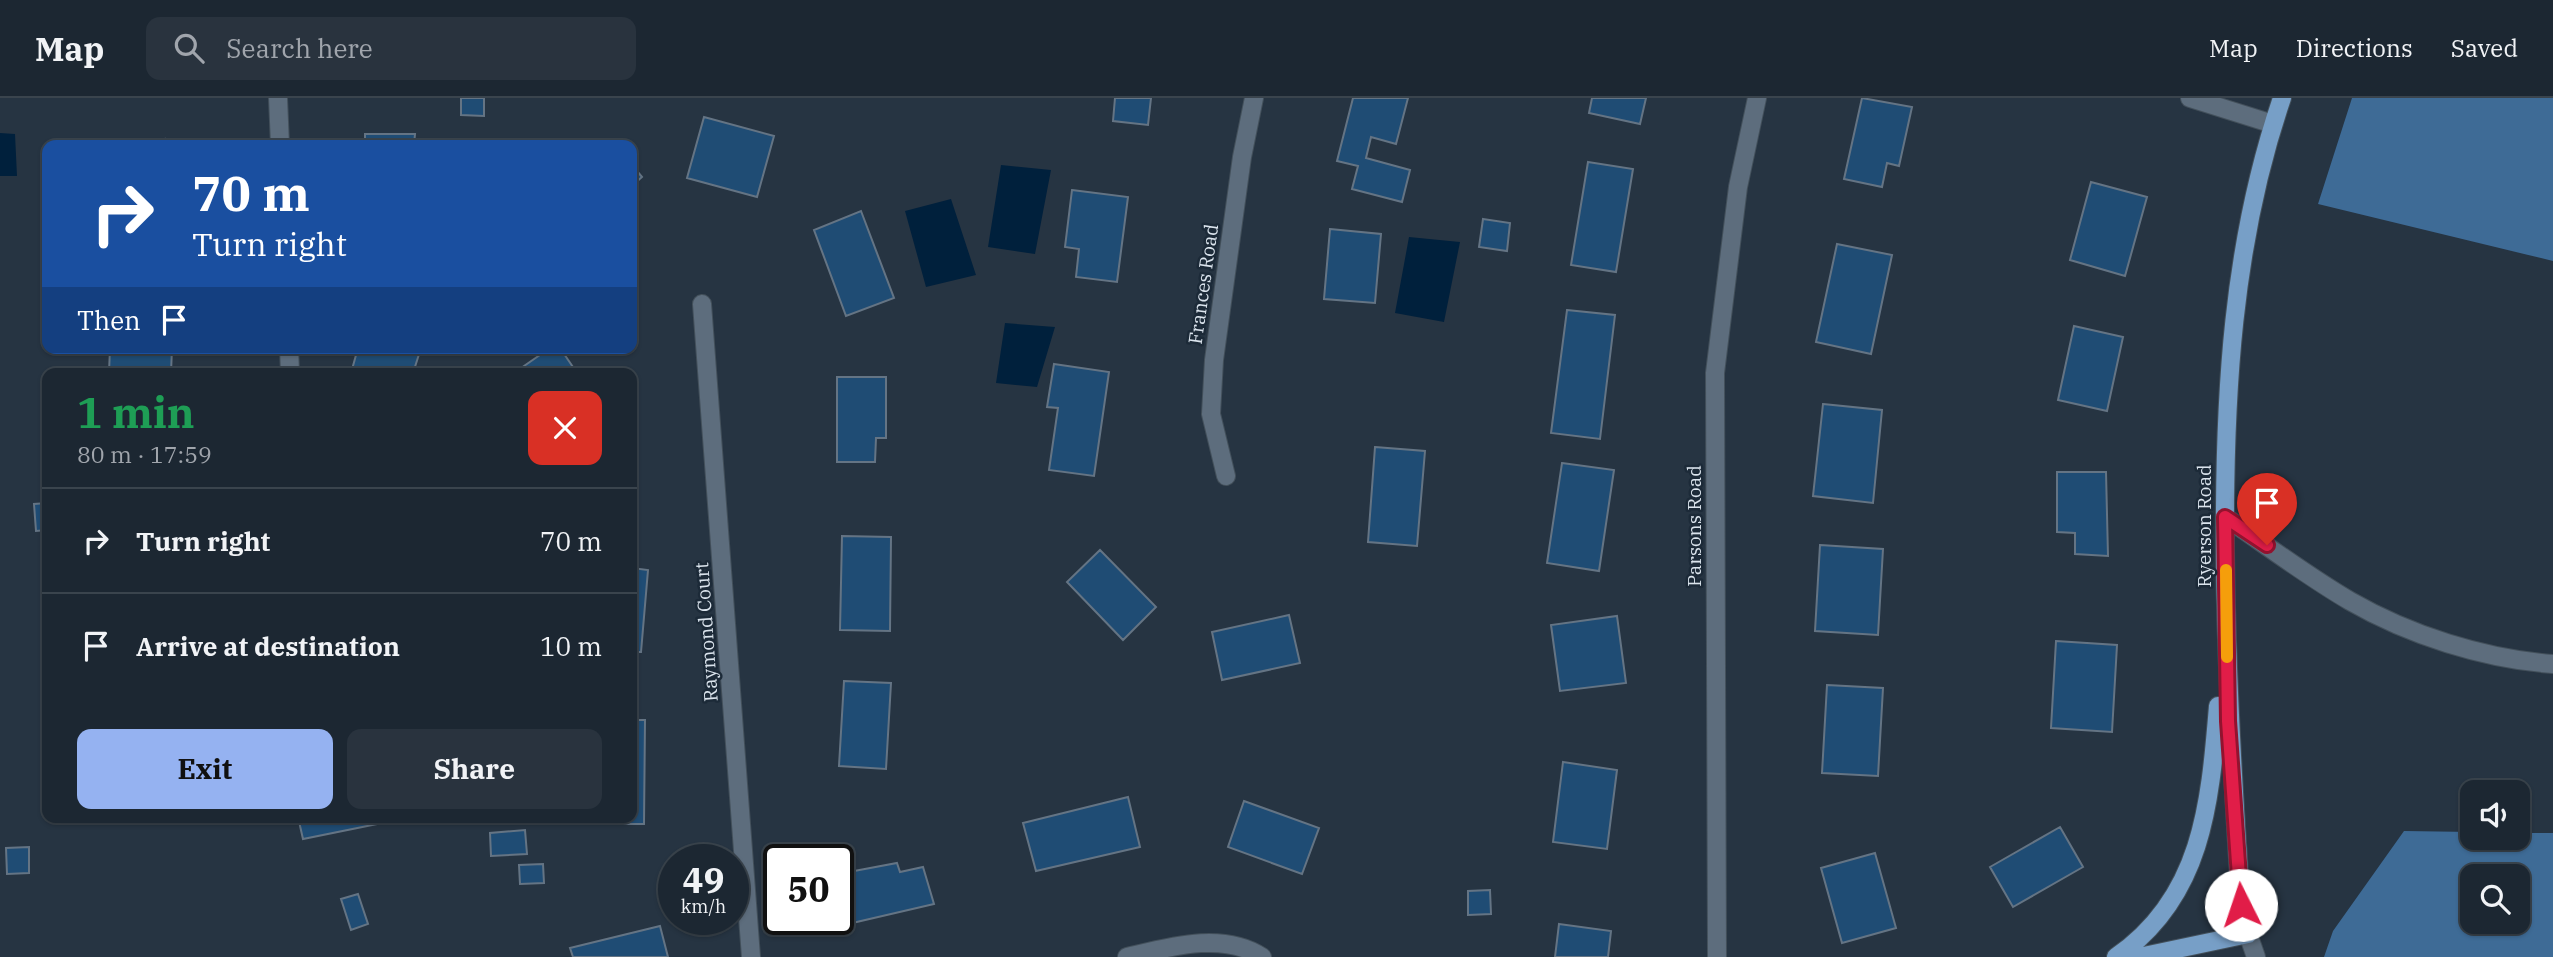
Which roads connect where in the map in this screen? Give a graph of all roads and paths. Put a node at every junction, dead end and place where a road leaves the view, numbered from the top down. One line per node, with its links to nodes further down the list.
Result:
1 (278, 98): 7 (street)
2 (1254, 98): 9 (street, Frances Road)
3 (1757, 98): 17 (street, Parsons Road)
4 (2190, 98): 6 (street)
5 (2282, 98): 6 (main road, Ryerson Road)
6 (2273, 124): 10 (main road, Ryerson Road)
7 (280, 140)
8 (702, 304): 14 (street, Raymond Court)
9 (1226, 475)
10 (2225, 517): 11 (main road, Ryerson Road); 12 (street)
11 (2226, 612): 13 (main road, Ryerson Road); 18 (main road)
12 (2553, 664)
13 (2248, 934): 19 (main road); 20 (street, Ryerson Road)
14 (751, 957)
15 (1127, 957): 16 (street)
16 (1262, 957)
17 (1717, 957)
18 (2116, 957)
19 (2139, 957)
20 (2256, 957)

